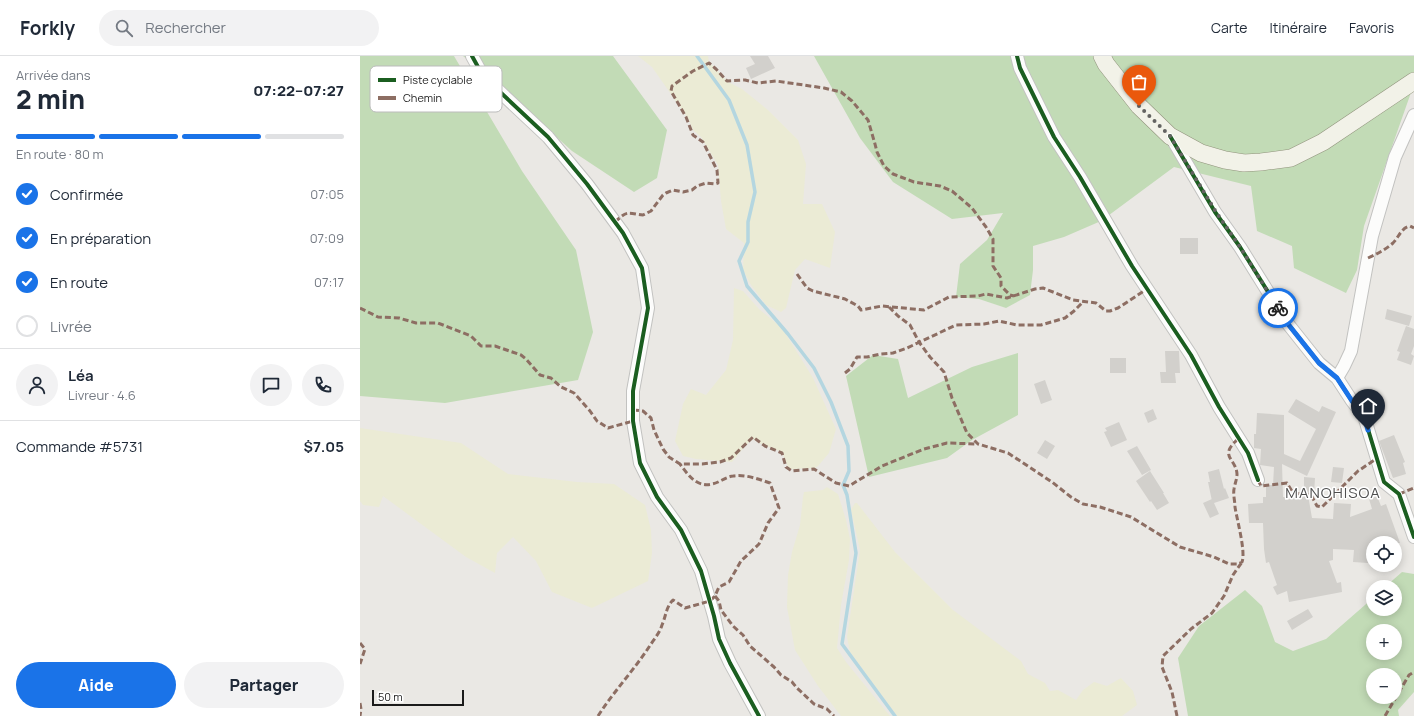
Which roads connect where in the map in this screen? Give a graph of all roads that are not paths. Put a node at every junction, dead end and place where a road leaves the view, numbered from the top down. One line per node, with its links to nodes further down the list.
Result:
1 (472, 56): 4 (street)
2 (1017, 56): 10 (street)
3 (1102, 56): 8 (street)
4 (478, 66)
5 (1414, 81): 8 (street)
6 (502, 94): 12 (street)
7 (1414, 114): 9 (street)
8 (1170, 136): 9 (street)
9 (1337, 378): 11 (street)
10 (1258, 480)
11 (1414, 537)
12 (759, 716)

